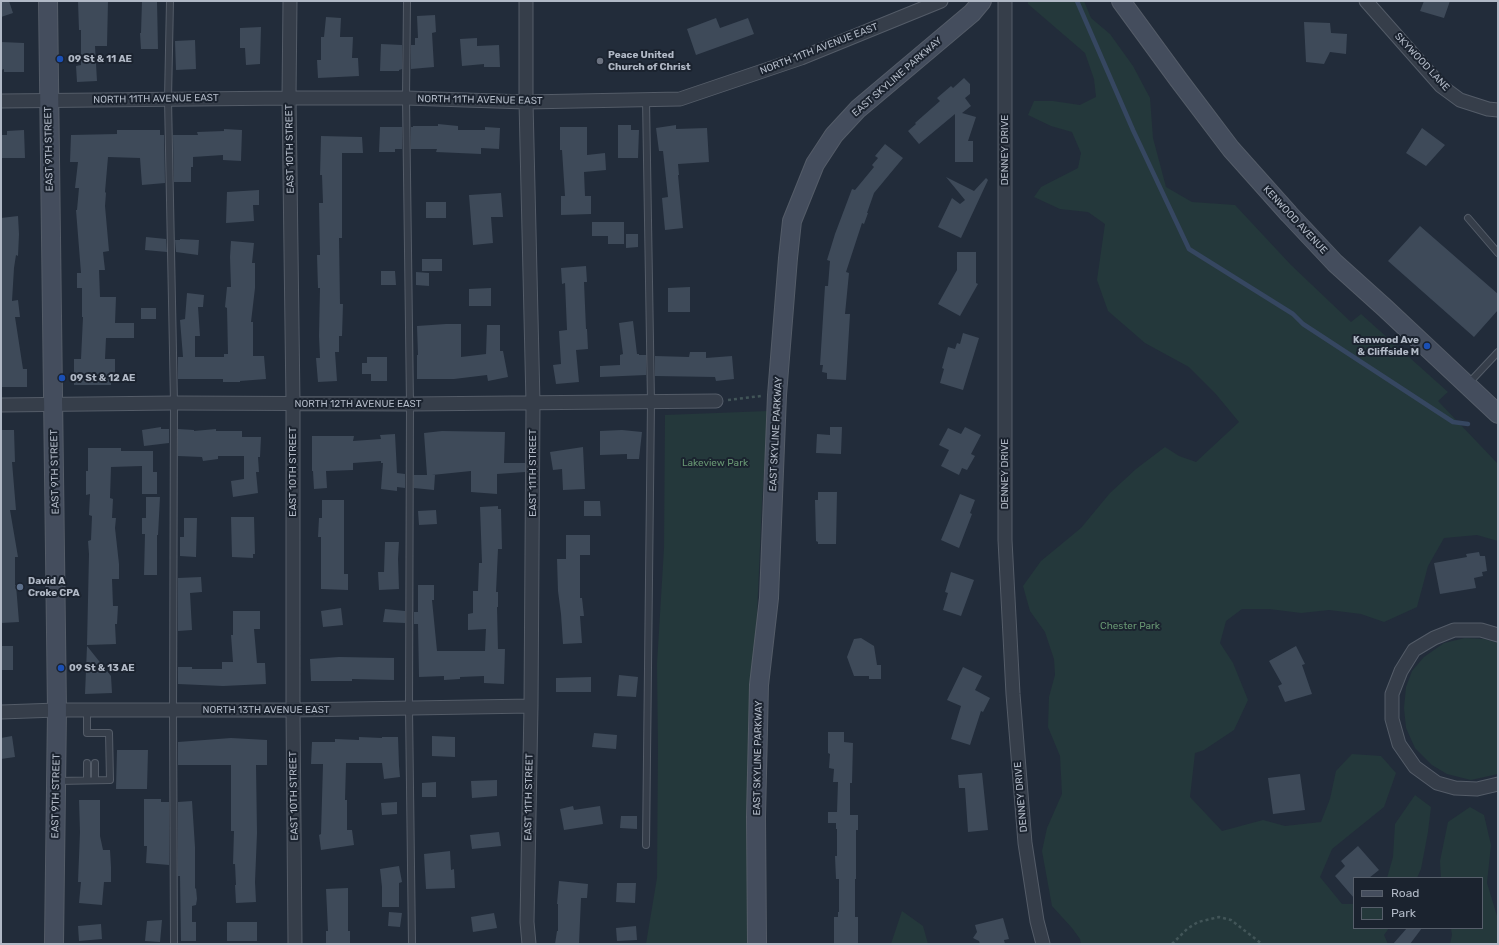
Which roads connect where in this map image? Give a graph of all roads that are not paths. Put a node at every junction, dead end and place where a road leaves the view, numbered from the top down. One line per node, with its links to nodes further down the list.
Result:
1 (48, 1): 16 (street, EAST 9TH STREET)
2 (170, 1): 13 (lane)
3 (290, 1): 11 (street, EAST 10TH STREET)
4 (407, 1): 12 (lane)
5 (526, 1): 17 (street, EAST 11TH STREET)
6 (941, 1): 14 (street, NORTH 11TH AVENUE EAST)
7 (982, 1): 56 (street, EAST SKYLINE PARKWAY)
8 (1005, 1): 57 (street, DENNEY DRIVE)
9 (1121, 1): 22 (street, KENWOOD AVENUE)
10 (1366, 1): 18 (street, SKYWOOD LANE)
11 (289, 98): 12 (street, NORTH 11TH AVENUE EAST); 13 (street, NORTH 11TH AVENUE EAST); 26 (street, EAST 10TH STREET)
12 (406, 98): 17 (street, NORTH 11TH AVENUE EAST); 28 (lane)
13 (168, 100): 16 (street, NORTH 11TH AVENUE EAST); 25 (lane)
14 (646, 100): 17 (street, NORTH 11TH AVENUE EAST); 24 (lane)
15 (1, 101): 16 (street, NORTH 11TH AVENUE EAST)
16 (48, 101): 30 (street, EAST 9TH STREET)
17 (526, 102): 27 (street, EAST 11TH STREET)
18 (1493, 109)
19 (1468, 218): 20 (lane)
20 (1498, 253)
21 (1498, 352): 22 (lane)
22 (1467, 385): 31 (street, KENWOOD AVENUE)
23 (716, 401): 24 (street, NORTH 12TH AVENUE EAST)
24 (651, 402): 27 (street, NORTH 12TH AVENUE EAST); 50 (lane)
25 (174, 403): 26 (street, NORTH 12TH AVENUE EAST); 30 (street, NORTH 12TH AVENUE EAST); 38 (lane)
26 (293, 403): 28 (street, NORTH 12TH AVENUE EAST); 37 (street, EAST 10TH STREET)
27 (533, 403): 28 (street, NORTH 12TH AVENUE EAST); 33 (street, EAST 11TH STREET)
28 (410, 404): 34 (lane)
29 (1, 405): 30 (street, NORTH 12TH AVENUE EAST)
30 (54, 405): 35 (street, EAST 9TH STREET)
31 (1498, 414)
32 (1498, 635): 49 (street)
33 (531, 706): 34 (street, NORTH 13TH AVENUE EAST); 55 (street, EAST 11TH STREET)
34 (409, 709): 37 (street, NORTH 13TH AVENUE EAST); 54 (lane)
35 (57, 710): 36 (street, NORTH 13TH AVENUE EAST); 39 (street, NORTH 13TH AVENUE EAST); 48 (street, EAST 9TH STREET)
36 (87, 710): 38 (street, NORTH 13TH AVENUE EAST); 40 (lane)
37 (293, 710): 38 (street, NORTH 13TH AVENUE EAST); 53 (street, EAST 10TH STREET)
38 (172, 711): 52 (lane)
39 (1, 712)
40 (87, 733): 41 (lane); 43 (lane)
41 (95, 733): 42 (lane); 47 (lane)
42 (95, 740)
43 (87, 741)
44 (87, 763): 46 (lane)
45 (95, 763): 47 (lane)
46 (87, 780): 47 (lane); 48 (lane)
47 (95, 780)
48 (56, 781): 51 (street, EAST 9TH STREET)
49 (1498, 784)
50 (646, 846)
51 (54, 944)
52 (174, 944)
53 (295, 944)
54 (412, 944)
55 (529, 944)
56 (757, 944)
57 (1044, 944)

